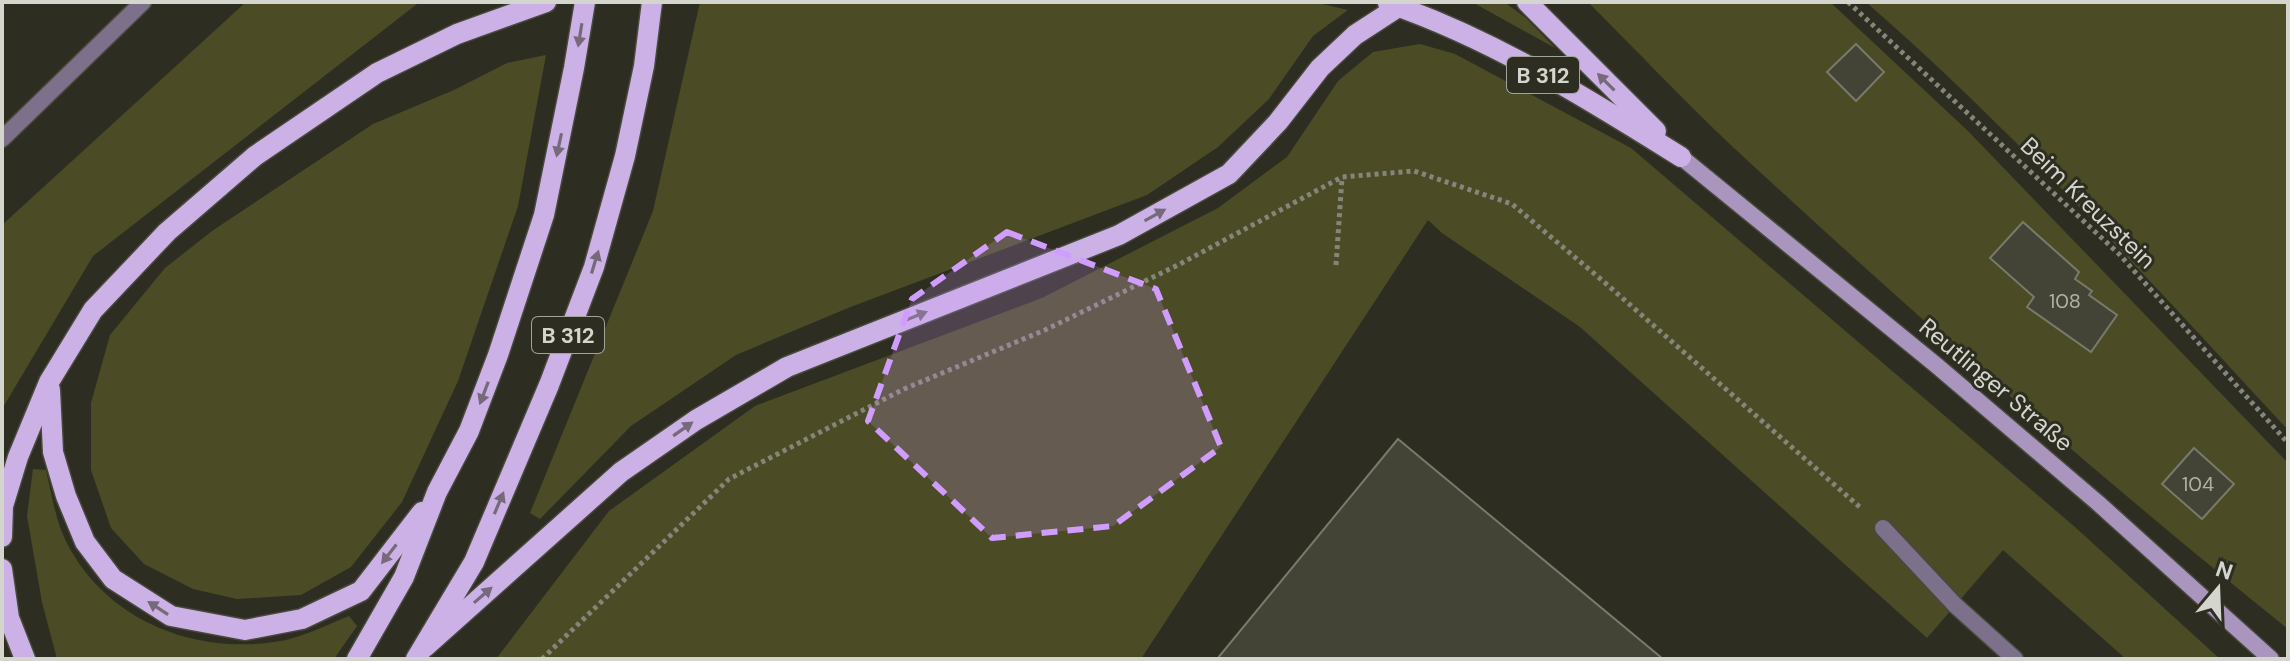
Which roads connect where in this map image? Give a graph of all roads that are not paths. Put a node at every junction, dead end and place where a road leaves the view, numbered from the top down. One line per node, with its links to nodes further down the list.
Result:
1 (143, 2): 7 (street)
2 (546, 2): 9 (main road)
3 (585, 2): 10 (main road, B 312, one-way to 10)
4 (652, 2): 14 (main road, B 312, one-way to 4)
5 (1527, 2): 8 (main road, B 312, one-way to 5)
6 (1392, 4): 8 (main road, B 312); 14 (main road, one-way to 6)
7 (2, 139)
8 (1681, 157): 18 (main road, Reutlinger Straße)
9 (49, 382): 10 (main road, B 312, one-way to 9); 12 (main road)
10 (437, 492): 16 (main road, B 312)
11 (1883, 528): 17 (street)
12 (2, 537)
13 (2, 569): 15 (main road)
14 (420, 653)
15 (25, 659)
16 (357, 659)
17 (2015, 659)
18 (2271, 659)

